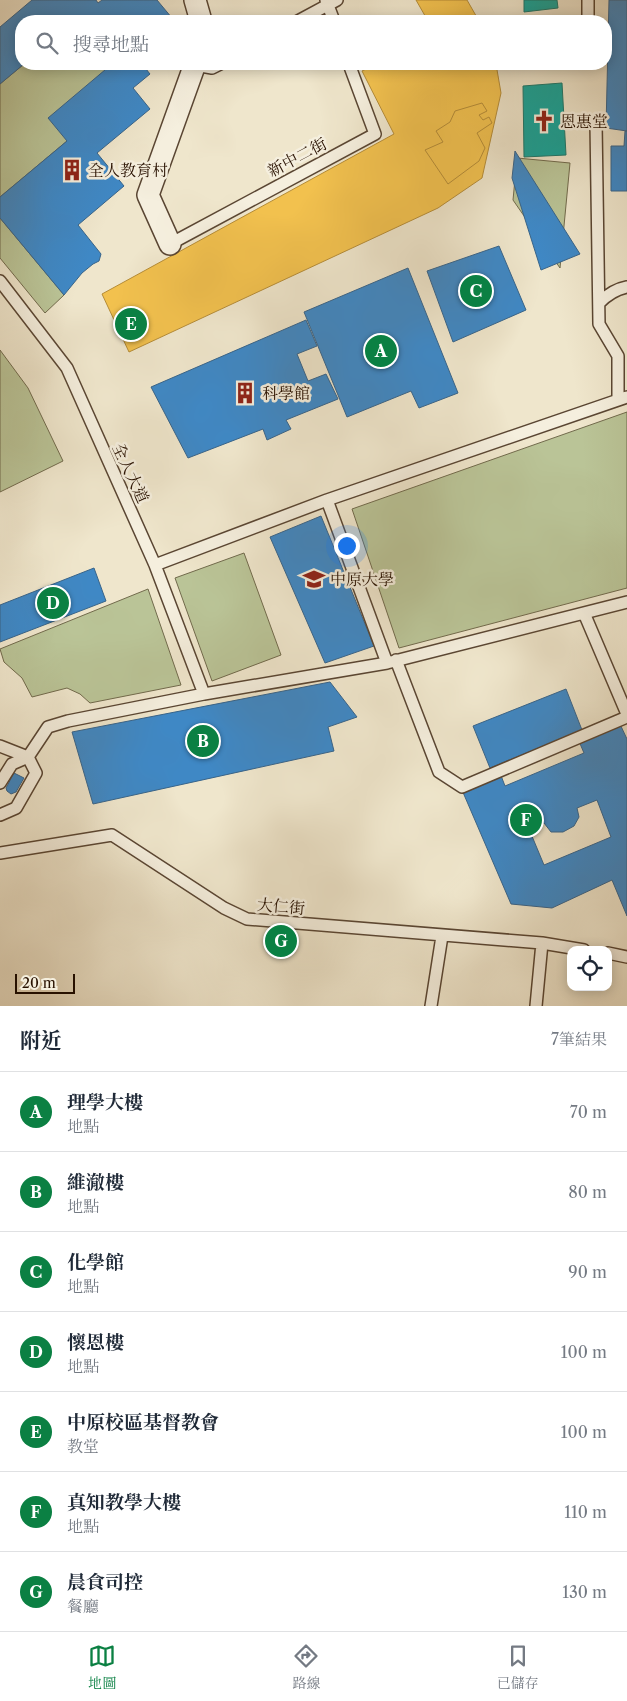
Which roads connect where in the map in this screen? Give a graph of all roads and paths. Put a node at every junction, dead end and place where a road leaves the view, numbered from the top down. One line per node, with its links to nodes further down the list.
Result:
1 (195, 0): 4 (street)
2 (588, 0): 7 (lane)
3 (330, 2): 5 (lane); 6 (lane)
4 (199, 15)
5 (308, 15)
6 (333, 15)
7 (588, 15)
8 (193, 70): 11 (street)
9 (351, 70): 11 (lane, 新中二街)
10 (596, 123): 14 (lane)
11 (170, 244)
12 (0, 281): 18 (lane, 全人大道)
13 (627, 287): 14 (lane)
14 (599, 303): 15 (lane)
15 (622, 357): 16 (lane)
16 (623, 398): 17 (lane)
17 (327, 500): 18 (lane); 21 (lane)
18 (155, 564): 22 (lane, 全人大道)
19 (627, 602): 20 (lane)
20 (584, 613): 21 (lane); 23 (lane)
21 (391, 662): 22 (lane); 23 (lane)
22 (204, 694): 25 (lane)
23 (627, 715)
24 (0, 746): 25 (lane)
25 (28, 757): 26 (lane); 27 (lane)
26 (0, 783)
27 (0, 814)
28 (0, 853): 29 (lane, 大仁街)
29 (442, 936): 30 (lane, 大仁街); 34 (lane)
30 (542, 943): 31 (lane, 大仁街); 35 (lane)
31 (567, 947)
32 (612, 955): 33 (lane)
33 (627, 957)
34 (431, 1006)
35 (536, 1006)

